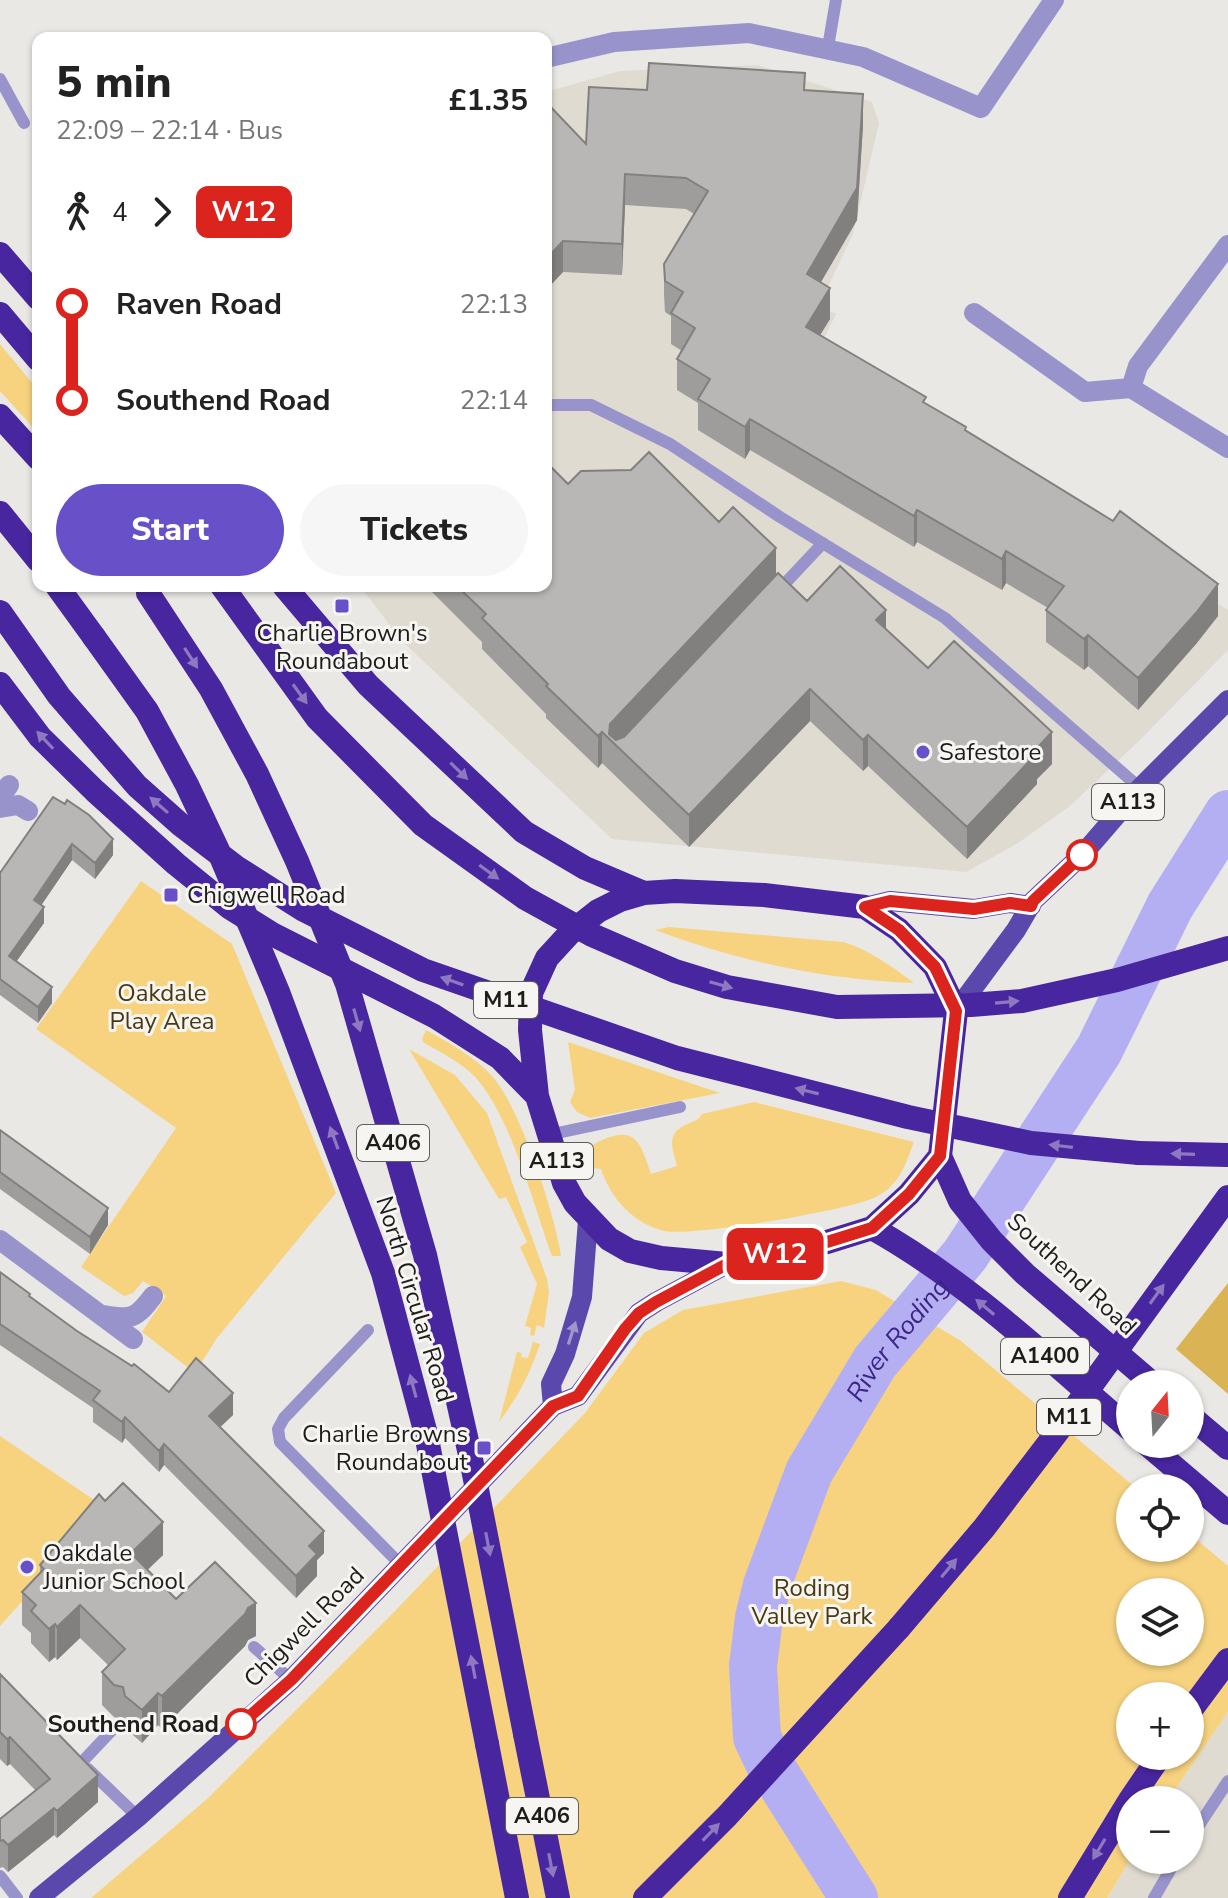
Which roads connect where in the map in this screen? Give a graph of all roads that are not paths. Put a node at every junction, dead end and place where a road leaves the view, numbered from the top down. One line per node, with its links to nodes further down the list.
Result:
1 (836, 0): 3 (lane)
2 (1054, 0): 3 (street)
3 (828, 47): 4 (street)
4 (552, 57)
5 (0, 79): 6 (lane)
6 (24, 123)
7 (1228, 245): 13 (street)
8 (0, 254): 9 (highway)
9 (32, 291)
10 (974, 313): 13 (street)
11 (0, 314): 12 (highway)
12 (32, 352)
13 (1131, 388): 16 (street)
14 (552, 405): 19 (lane)
15 (0, 416): 17 (highway)
16 (1228, 448)
17 (32, 451)
18 (0, 513): 20 (highway)
19 (823, 543): 25 (lane); 29 (lane)
20 (32, 553)
21 (61, 592): 76 (highway, North Circular Road / A406, one-way to 21, bridge)
22 (146, 592): 77 (highway, North Circular Road / A406, one-way to 77, bridge)
23 (226, 592): 35 (highway, one-way to 35, bridge)
24 (289, 592): 32 (highway, one-way to 32)
25 (769, 601)
26 (0, 612): 40 (highway, M11, one-way to 26, bridge)
27 (0, 684): 37 (highway, one-way to 27)
28 (1228, 700): 29 (main road, A113)
29 (1140, 788): 33 (main road, A113)
30 (0, 808): 31 (street)
31 (28, 811)
32 (644, 893): 34 (highway, A113); 37 (highway, A113)
33 (1031, 906): 34 (main road, A113); 36 (main road, A113)
34 (865, 907): 36 (highway, A113)
35 (1228, 948)
36 (956, 1011): 41 (highway, A113)
37 (537, 1096): 39 (highway, A113)
38 (680, 1107): 39 (lane)
39 (548, 1135): 43 (highway, A113)
40 (1228, 1155)
41 (940, 1156): 44 (highway, A113); 51 (highway, Southend Road / A1400)
42 (1228, 1197): 73 (highway, M11, one-way to 42, bridge)
43 (588, 1220): 46 (highway, A113); 52 (main road, one-way to 43)
44 (872, 1228): 46 (highway, A113); 53 (highway, A1400, one-way to 44)
45 (0, 1240): 48 (street)
46 (727, 1264): 52 (main road, Chigwell Road / A113)
47 (153, 1296): 48 (street)
48 (100, 1314): 50 (street)
49 (368, 1330): 58 (lane)
50 (133, 1339)
51 (1137, 1370)
52 (553, 1406): 58 (main road, Chigwell Road / A113)
53 (1116, 1417)
54 (1204, 1428): 55 (highway)
55 (1228, 1448)
56 (1163, 1458): 57 (highway)
57 (1228, 1513)
58 (401, 1565): 61 (main road, Chigwell Road / A113)
59 (254, 1647): 61 (lane)
60 (1228, 1660): 62 (highway)
61 (291, 1680): 68 (main road, Chigwell Road / A113)
62 (1204, 1692)
63 (116, 1726): 65 (lane)
64 (71, 1752): 65 (lane)
65 (82, 1762): 68 (lane)
66 (1228, 1781): 67 (lane)
67 (1223, 1800): 69 (lane)
68 (138, 1817): 75 (main road, Chigwell Road / A113)
69 (1204, 1822)
70 (1116, 1823): 78 (highway, one-way to 78)
71 (1168, 1874): 79 (lane)
72 (0, 1876): 74 (lane)
73 (651, 1893)
74 (17, 1898)
75 (39, 1898)
76 (517, 1898)
77 (558, 1898)
78 (1070, 1898)
79 (1154, 1898)

